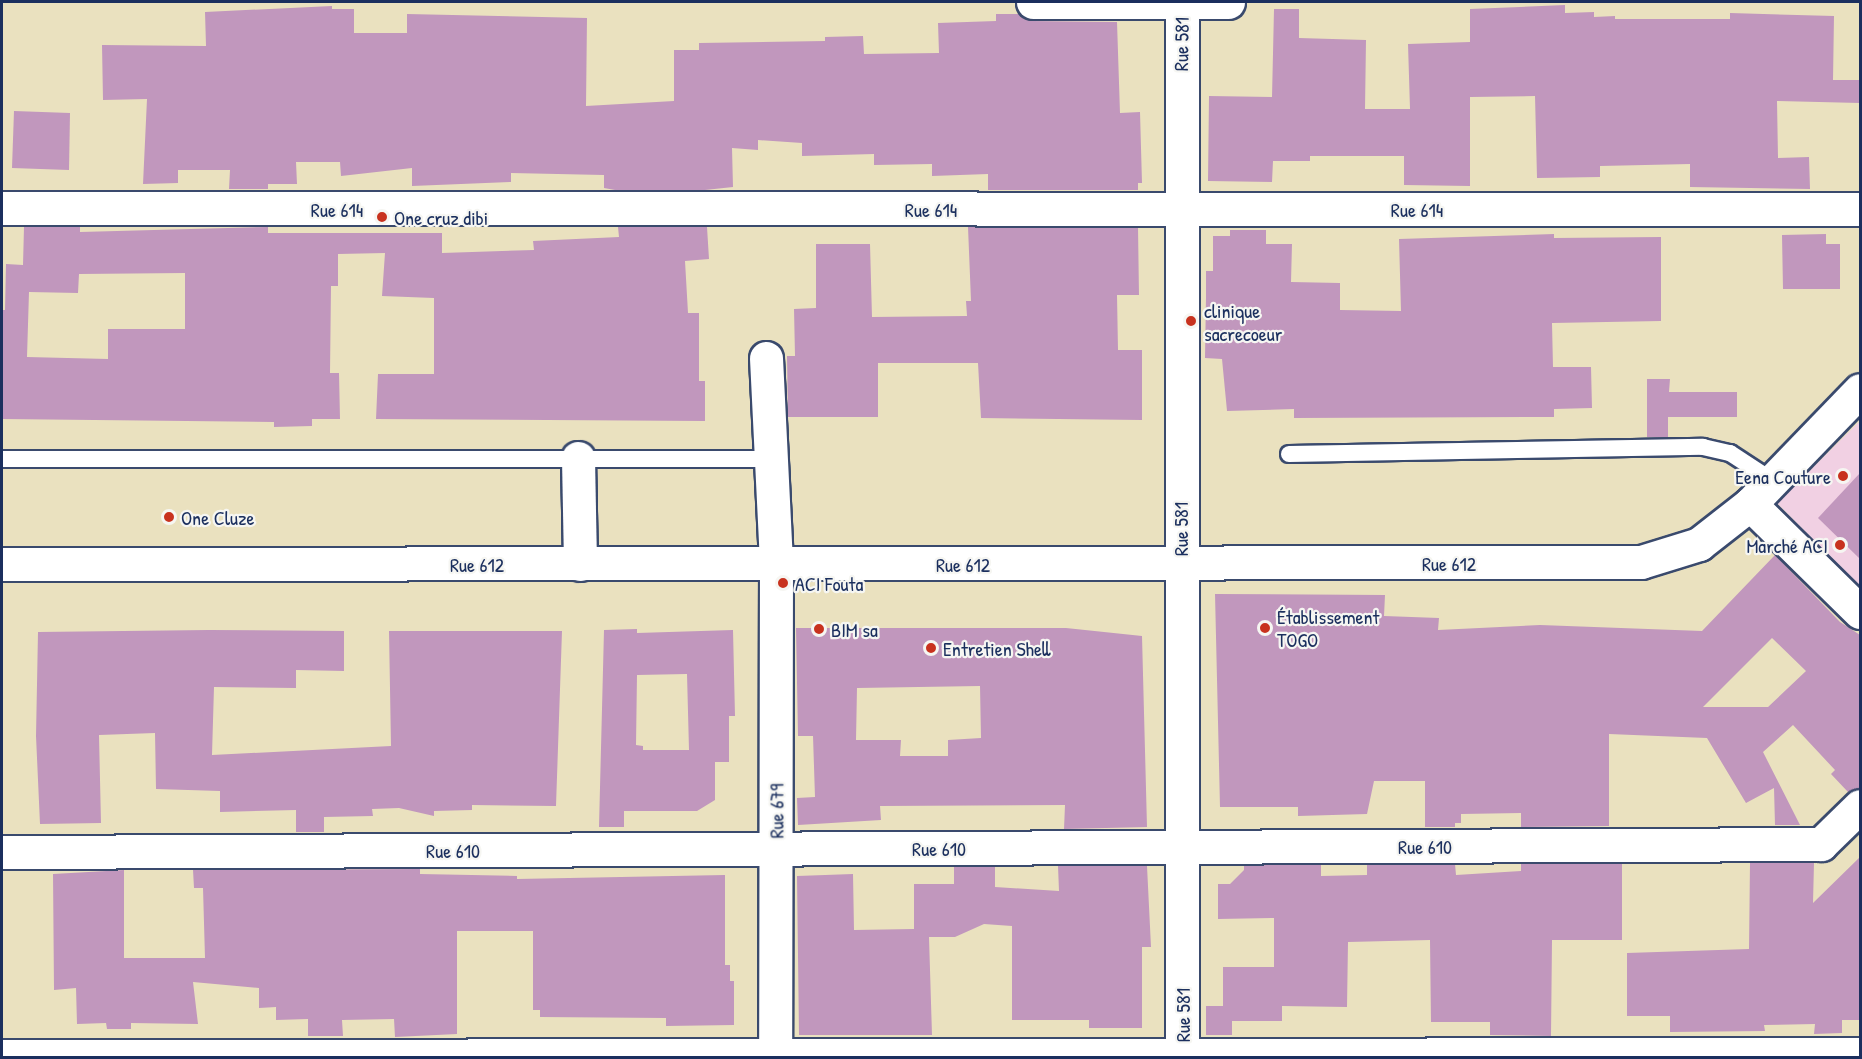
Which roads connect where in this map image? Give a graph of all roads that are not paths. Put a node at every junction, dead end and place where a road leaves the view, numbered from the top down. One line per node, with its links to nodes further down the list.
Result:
1 (1033, 2): 2 (street)
2 (1182, 2): 3 (street); 5 (street, Rue 581)
3 (1228, 2)
4 (2, 208): 5 (street, Rue 614)
5 (1179, 209): 6 (street, Rue 614); 18 (street, Rue 581)
6 (1860, 209)
7 (766, 358): 12 (street, Rue 679)
8 (1860, 390): 13 (street, Rue 612)
9 (1289, 454): 13 (lane)
10 (578, 458): 11 (lane); 12 (lane); 16 (street)
11 (2, 459)
12 (771, 459): 17 (street, Rue 679)
13 (1773, 481): 14 (street, Rue 612)
14 (1750, 504): 18 (street, Rue 612); 19 (street)
15 (2, 564): 16 (street, Rue 612)
16 (580, 564): 17 (street, Rue 612)
17 (776, 564): 18 (street, Rue 612); 22 (street, Rue 679)
18 (1180, 565): 21 (street, Rue 581)
19 (1860, 612)
20 (1860, 806): 21 (street, Rue 610)
21 (1181, 847): 22 (street, Rue 610); 27 (street, Rue 581)
22 (776, 849): 23 (street, Rue 610); 26 (street, Rue 679)
23 (2, 852)
24 (1860, 1054): 27 (street)
25 (2, 1056): 26 (street)
26 (775, 1056): 27 (street)
27 (1182, 1056)

